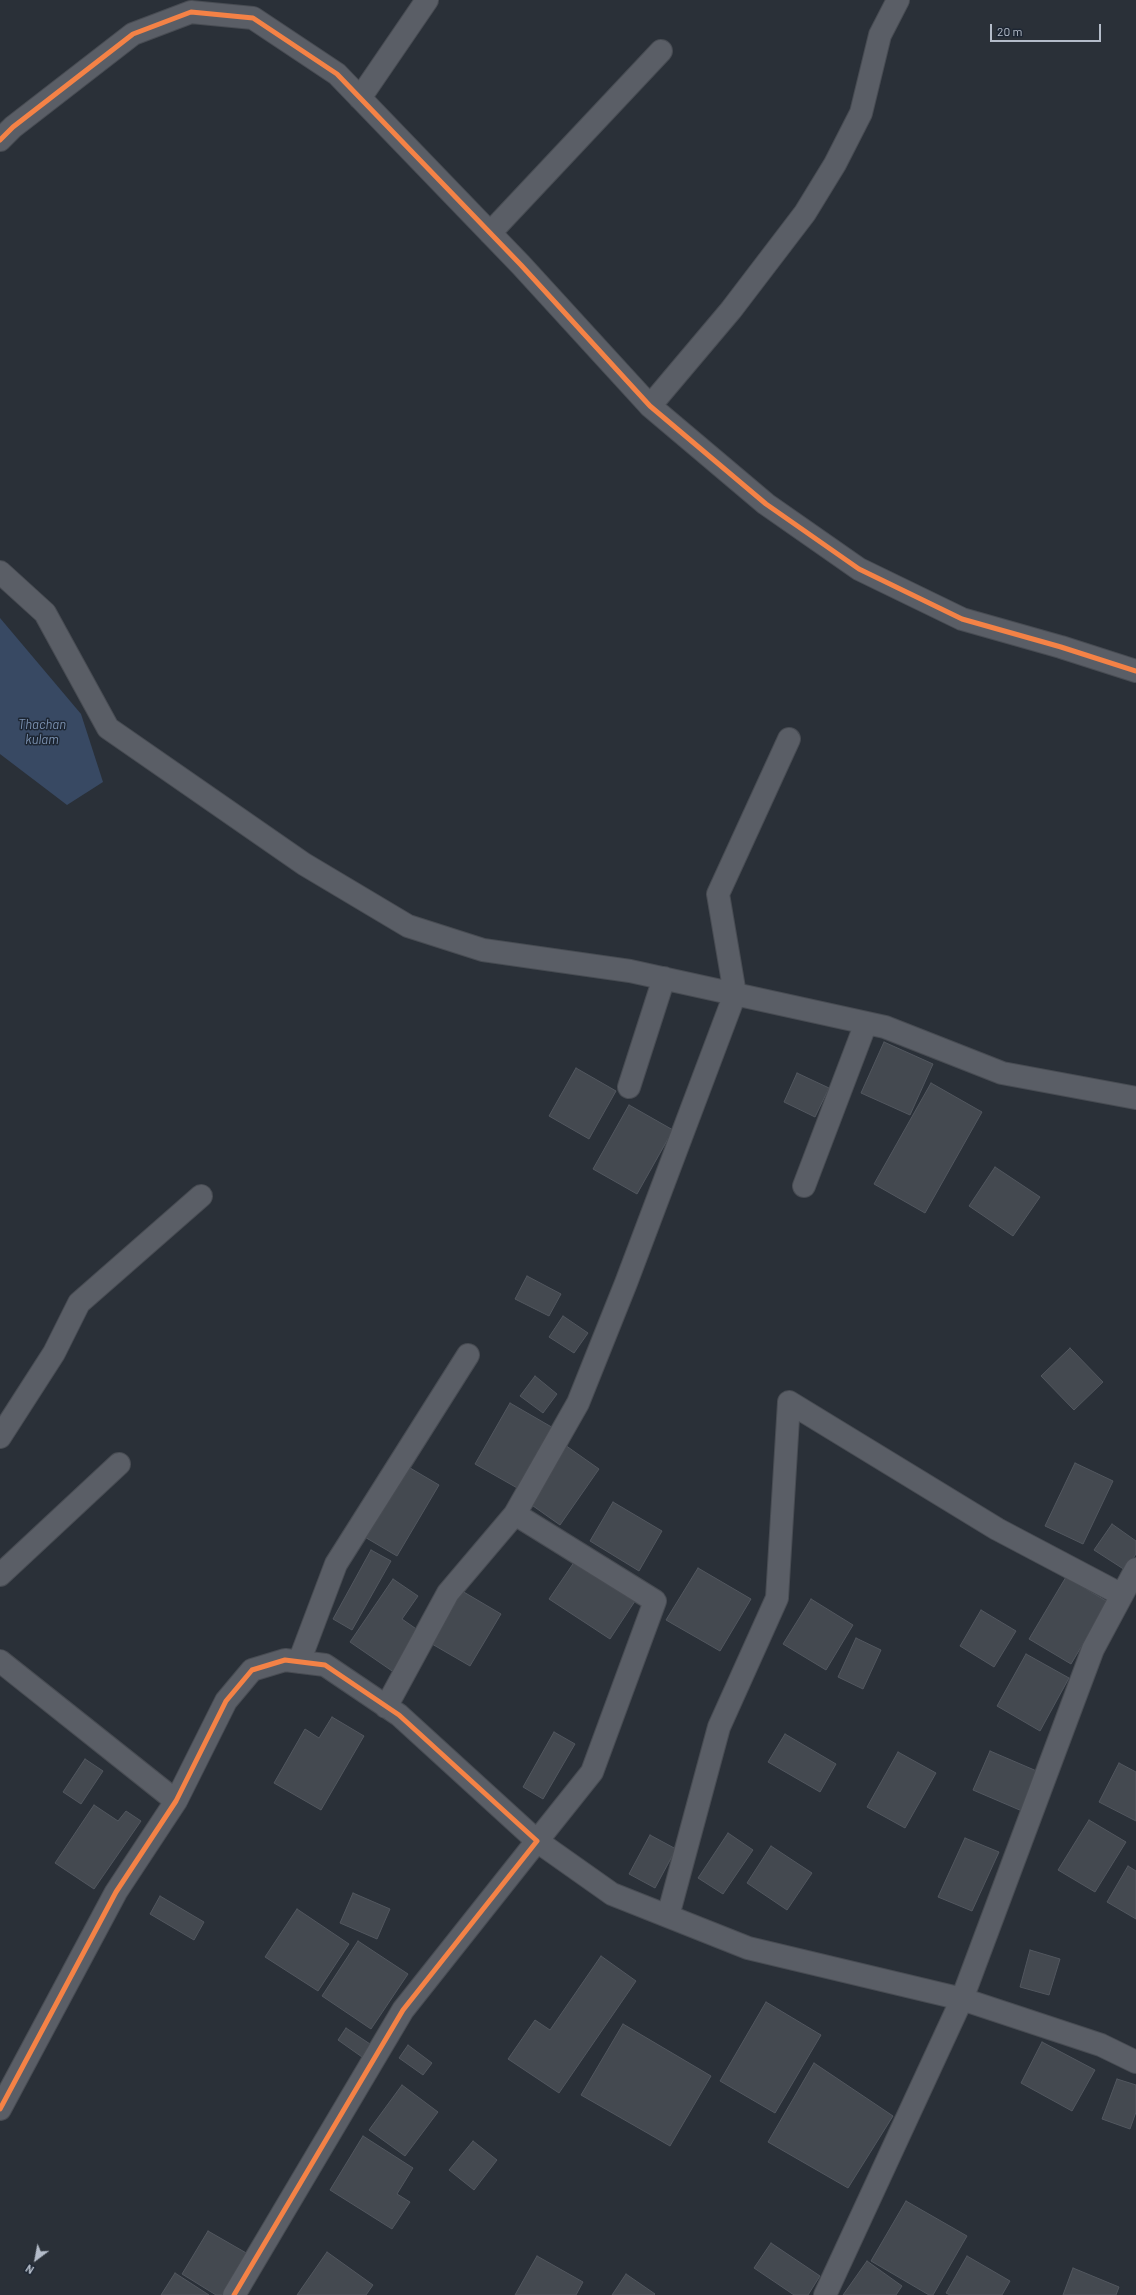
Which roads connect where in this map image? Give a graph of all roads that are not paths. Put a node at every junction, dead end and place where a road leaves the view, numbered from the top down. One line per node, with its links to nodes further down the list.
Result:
1 (234, 0): 4 (street)
2 (427, 0): 6 (street)
3 (898, 0): 9 (street)
4 (253, 18): 6 (street); 7 (street)
5 (661, 51): 8 (street)
6 (360, 98): 8 (street)
7 (0, 140)
8 (490, 233): 9 (street)
9 (650, 406): 11 (street)
10 (0, 572): 13 (street)
11 (1136, 671)
12 (789, 739): 14 (street)
13 (664, 978): 14 (street); 16 (street)
14 (735, 994): 15 (street); 23 (street)
15 (866, 1023): 17 (street); 18 (street)
16 (629, 1087)
17 (1136, 1098)
18 (804, 1186)
19 (201, 1196): 21 (street)
20 (468, 1355): 28 (street)
21 (0, 1437)
22 (119, 1464): 25 (street)
23 (515, 1514): 29 (street); 31 (street)
24 (1136, 1569): 26 (street)
25 (0, 1574)
26 (1122, 1595): 32 (street); 33 (street)
27 (0, 1661): 30 (street)
28 (299, 1662): 29 (street); 30 (street)
29 (386, 1707): 31 (street)
30 (176, 1801): 35 (street)
31 (537, 1841): 32 (street); 36 (street)
32 (668, 1916): 33 (street)
33 (962, 1999): 34 (street); 37 (street)
34 (1136, 2062)
35 (0, 2109)
36 (234, 2295)
37 (825, 2295)

